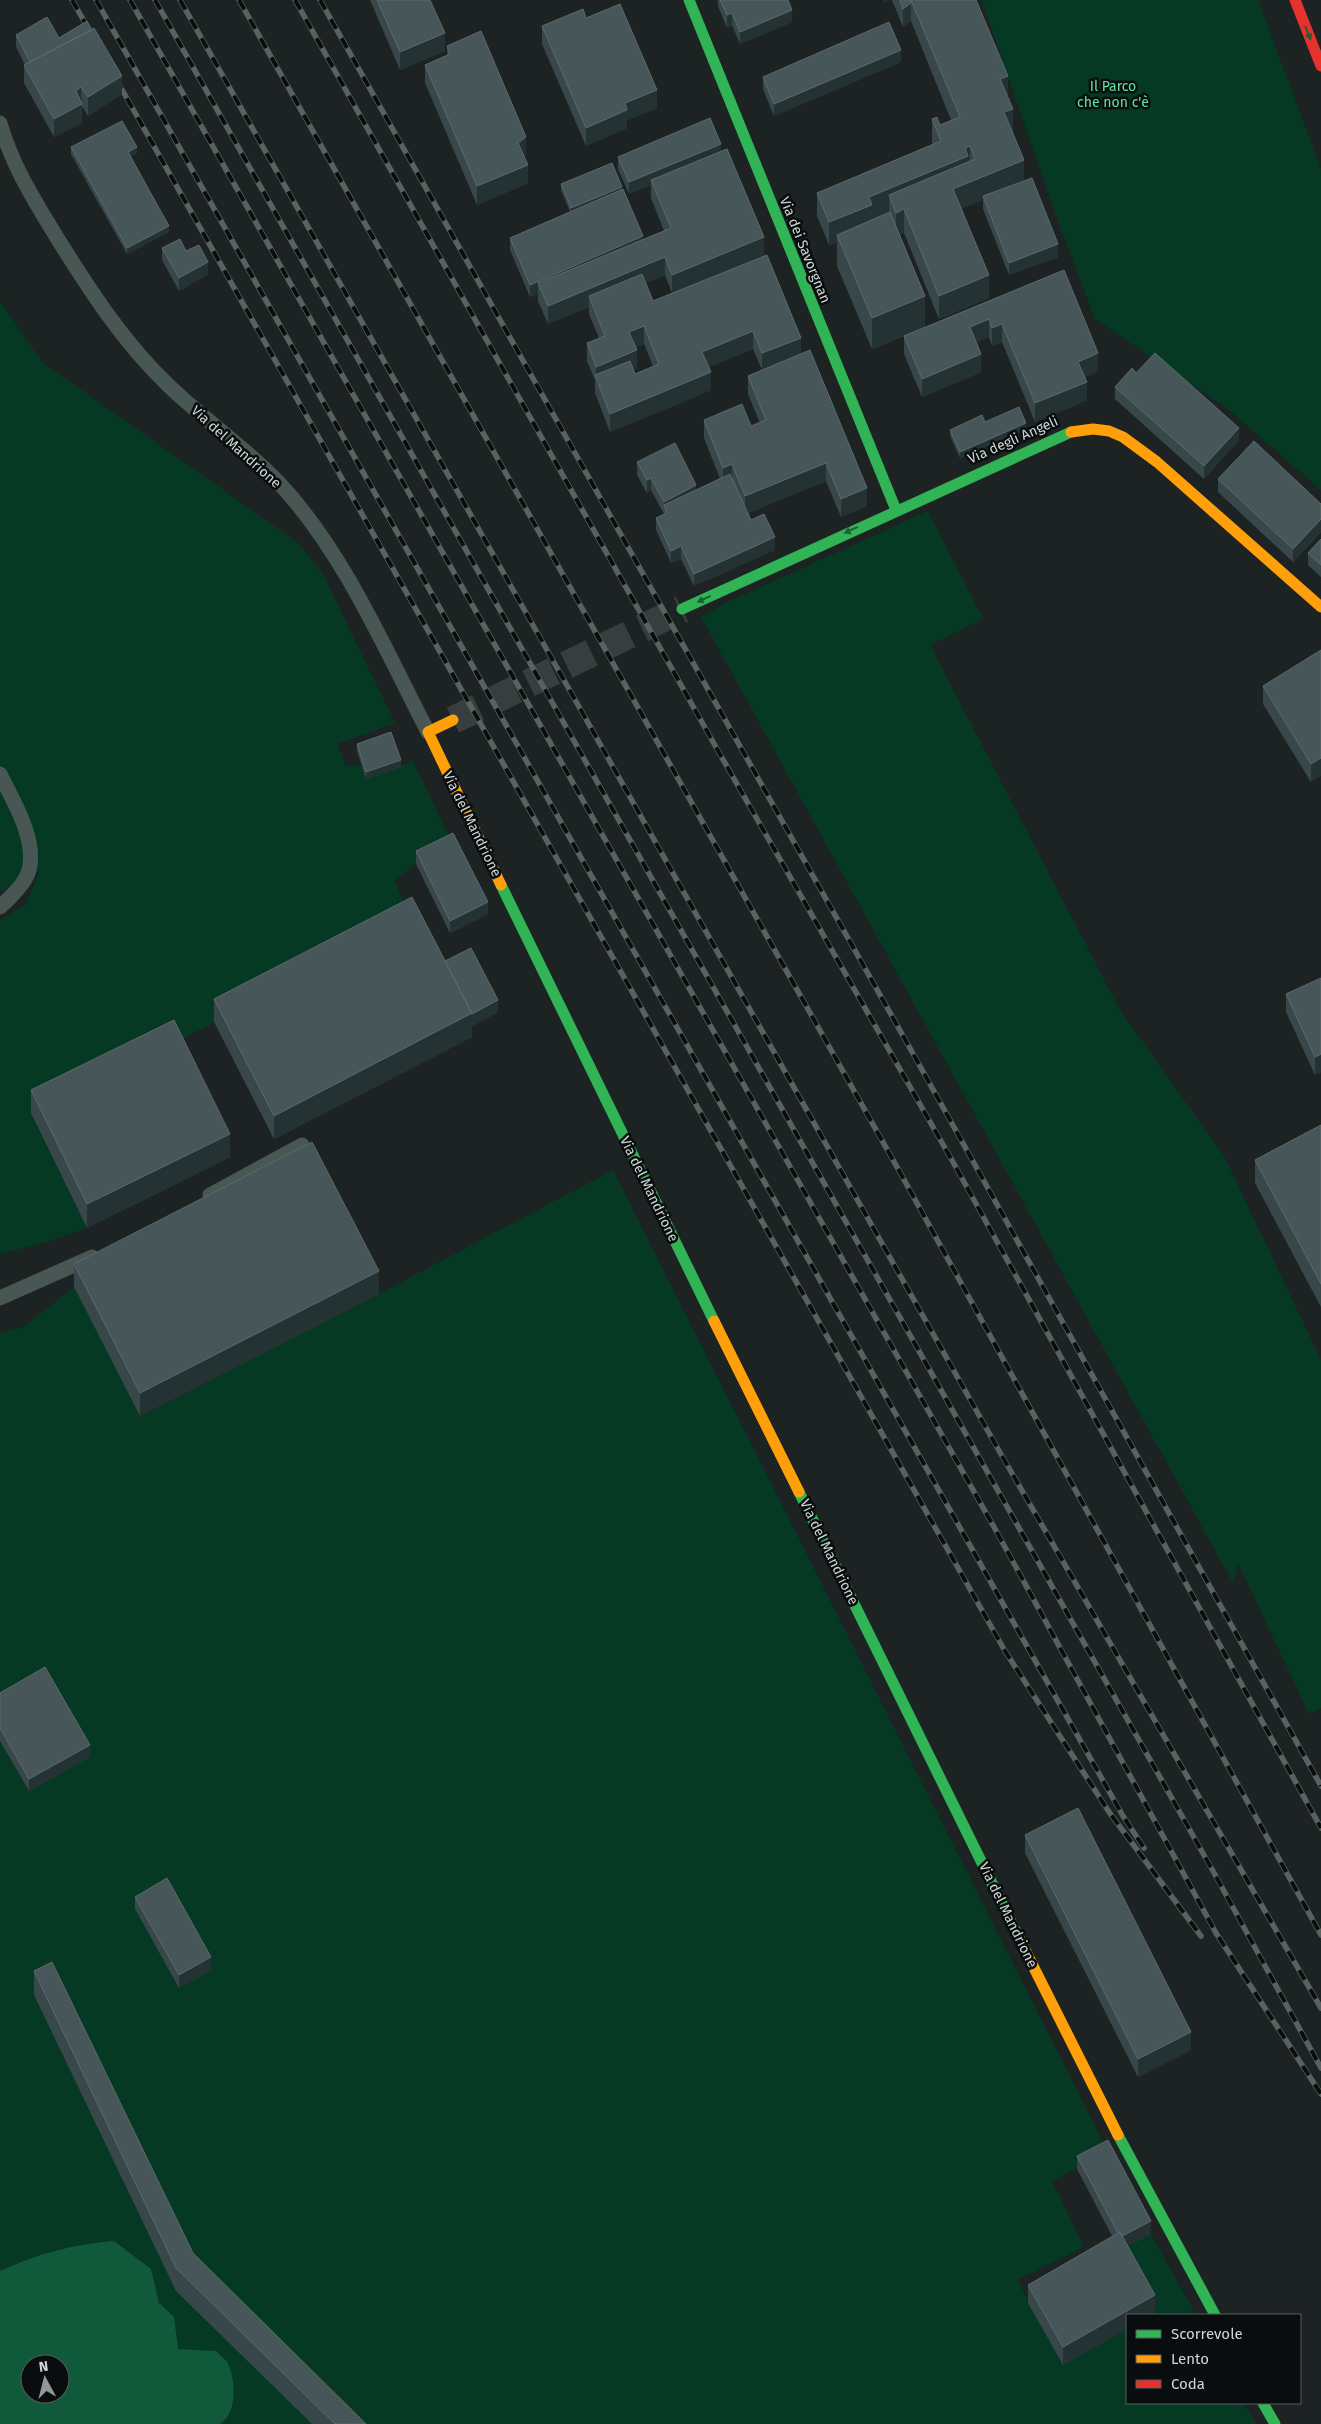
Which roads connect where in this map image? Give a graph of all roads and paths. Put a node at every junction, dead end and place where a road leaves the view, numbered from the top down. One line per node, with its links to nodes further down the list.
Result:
1 (689, 0): 5 (street, Via dei Savorgnan)
2 (1295, 0): 3 (street, one-way to 3)
3 (1321, 66)
4 (0, 123): 9 (lane, Via del Mandrione)
5 (896, 510): 6 (street, Via degli Angeli); 7 (street, Via degli Angeli, one-way to 7)
6 (1321, 607)
7 (682, 609)
8 (453, 720): 9 (street)
9 (428, 732): 16 (street, Via del Mandrione)
10 (0, 774): 11 (lane)
11 (0, 907)
12 (302, 1145): 13 (lane)
13 (199, 1201)
14 (104, 1251): 15 (lane)
15 (0, 1298)
16 (1214, 2314)
17 (1265, 2404): 18 (street)
18 (1275, 2424)

